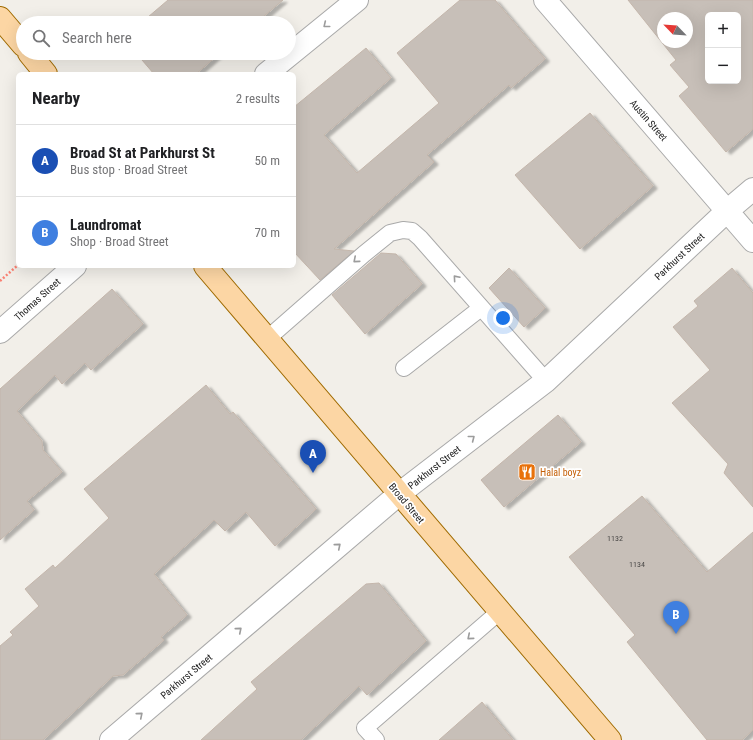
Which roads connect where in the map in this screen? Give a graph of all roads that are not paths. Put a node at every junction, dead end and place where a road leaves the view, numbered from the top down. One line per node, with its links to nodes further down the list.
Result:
1 (356, 0): 5 (street, one-way to 5)
2 (545, 0): 11 (street, Austin Street)
3 (0, 18): 4 (main road)
4 (16, 37)
5 (296, 49)
6 (35, 60): 8 (main road)
7 (283, 60): 9 (street, one-way to 9)
8 (44, 72)
9 (268, 72)
10 (753, 189): 11 (street, Parkhurst Street)
11 (727, 211): 12 (street, Austin Street); 19 (street, Parkhurst Street)
12 (753, 241)
13 (73, 268): 16 (street, Thomas Street)
14 (207, 268): 17 (main road, Broad Street)
15 (481, 308): 17 (lane, one-way to 17); 18 (lane); 19 (lane)
16 (0, 332)
17 (267, 339): 20 (main road, Broad Street)
18 (404, 368)
19 (546, 381): 20 (street, Parkhurst Street, one-way to 19)
20 (399, 494): 21 (main road, Broad Street); 23 (street, Parkhurst Street, one-way to 20)
21 (499, 612): 22 (lane, one-way to 22); 24 (main road, Broad Street)
22 (371, 734)
23 (111, 740)
24 (610, 740)

